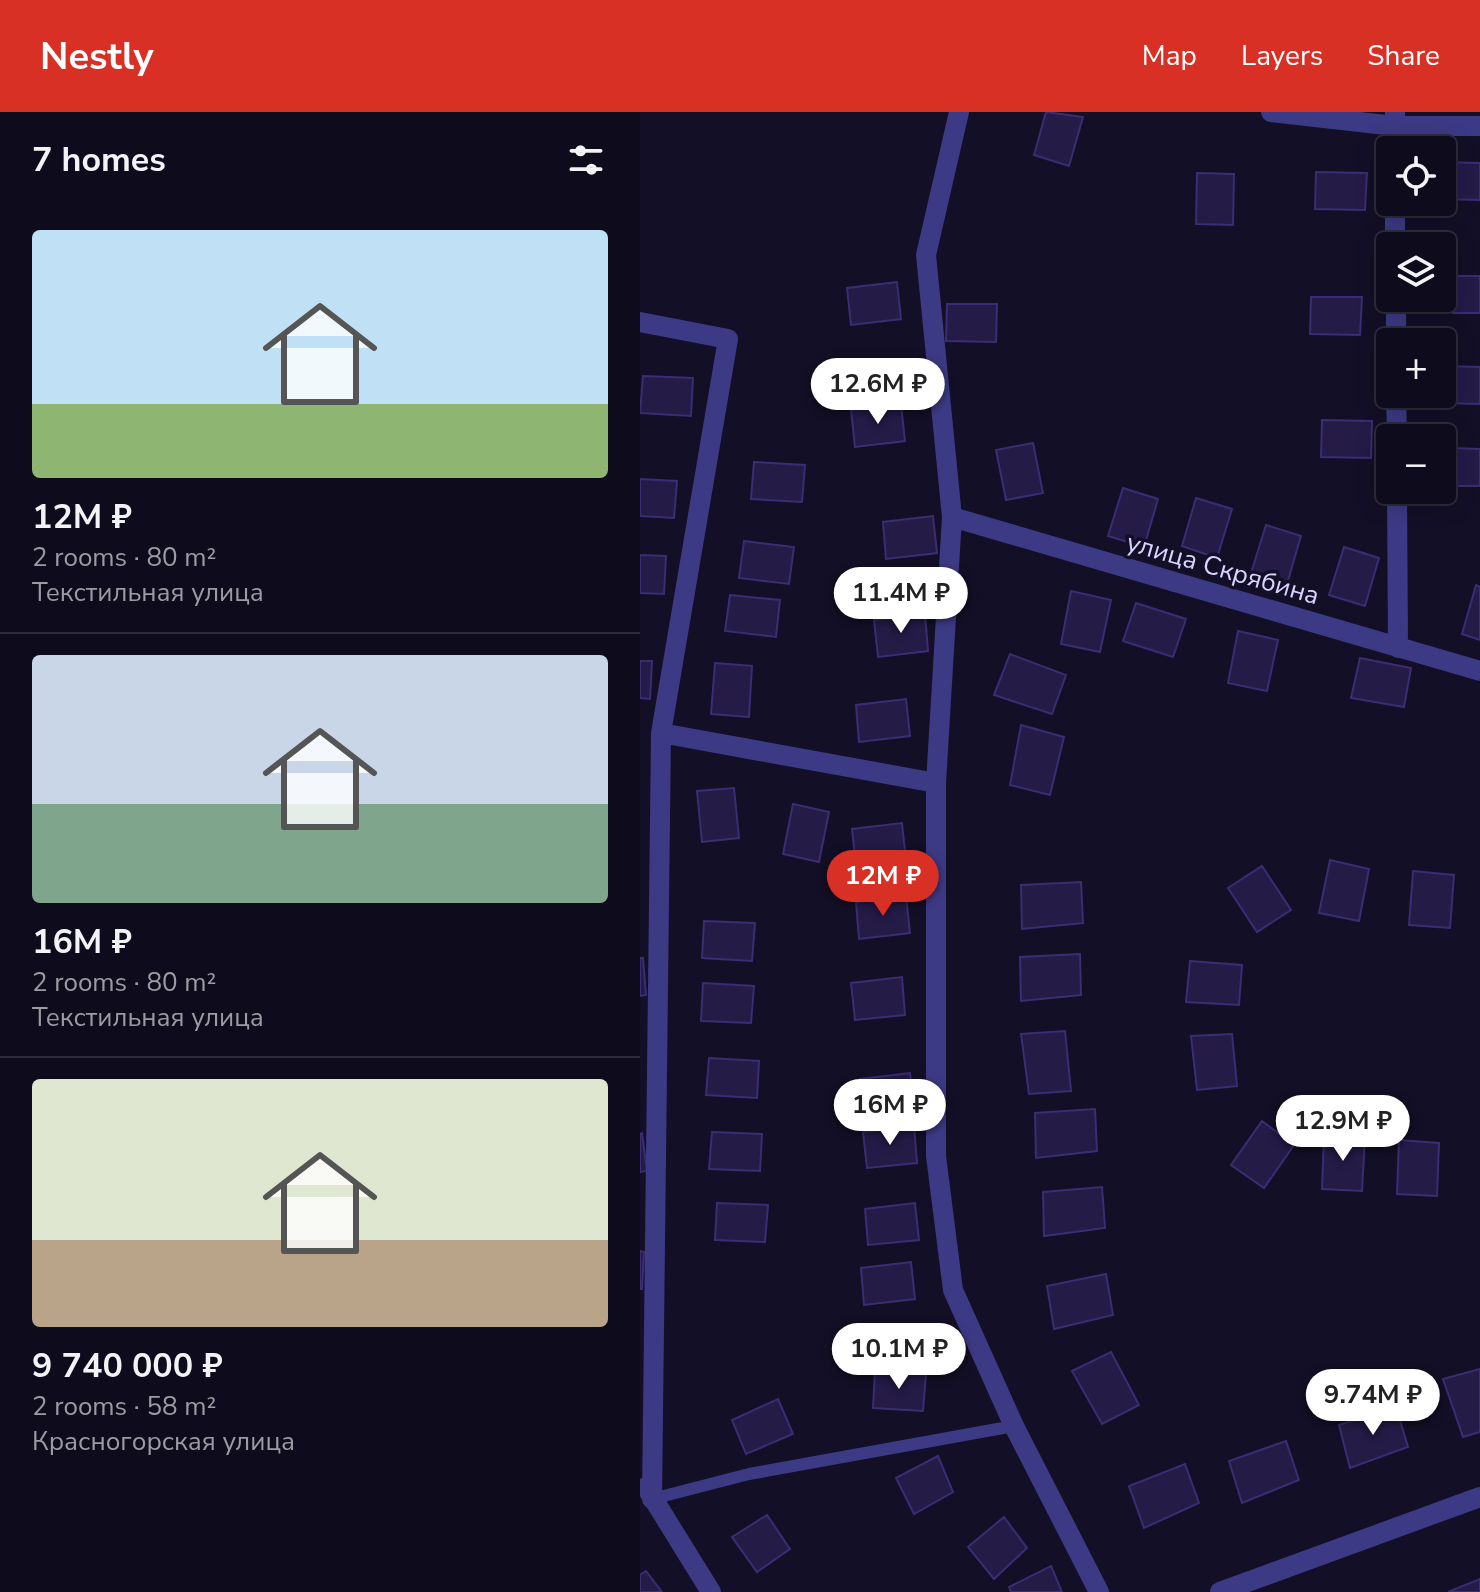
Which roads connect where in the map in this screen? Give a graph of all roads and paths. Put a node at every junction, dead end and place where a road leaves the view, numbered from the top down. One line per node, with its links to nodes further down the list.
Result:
1 (959, 112): 7 (street)
2 (1271, 112): 3 (street)
3 (1395, 119): 4 (street)
4 (1480, 126)
5 (640, 322): 10 (street)
6 (1397, 504): 8 (street)
7 (952, 517): 8 (street, улица Скрябина); 11 (street)
8 (1398, 648): 9 (street, улица Скрябина)
9 (1480, 671)
10 (661, 733): 11 (street); 15 (street)
11 (936, 783): 12 (street)
12 (1014, 1426): 15 (lane); 17 (street)
13 (640, 1477): 15 (street)
14 (1480, 1497): 18 (street)
15 (652, 1499): 16 (street)
16 (711, 1592)
17 (1099, 1592)
18 (1220, 1592)

